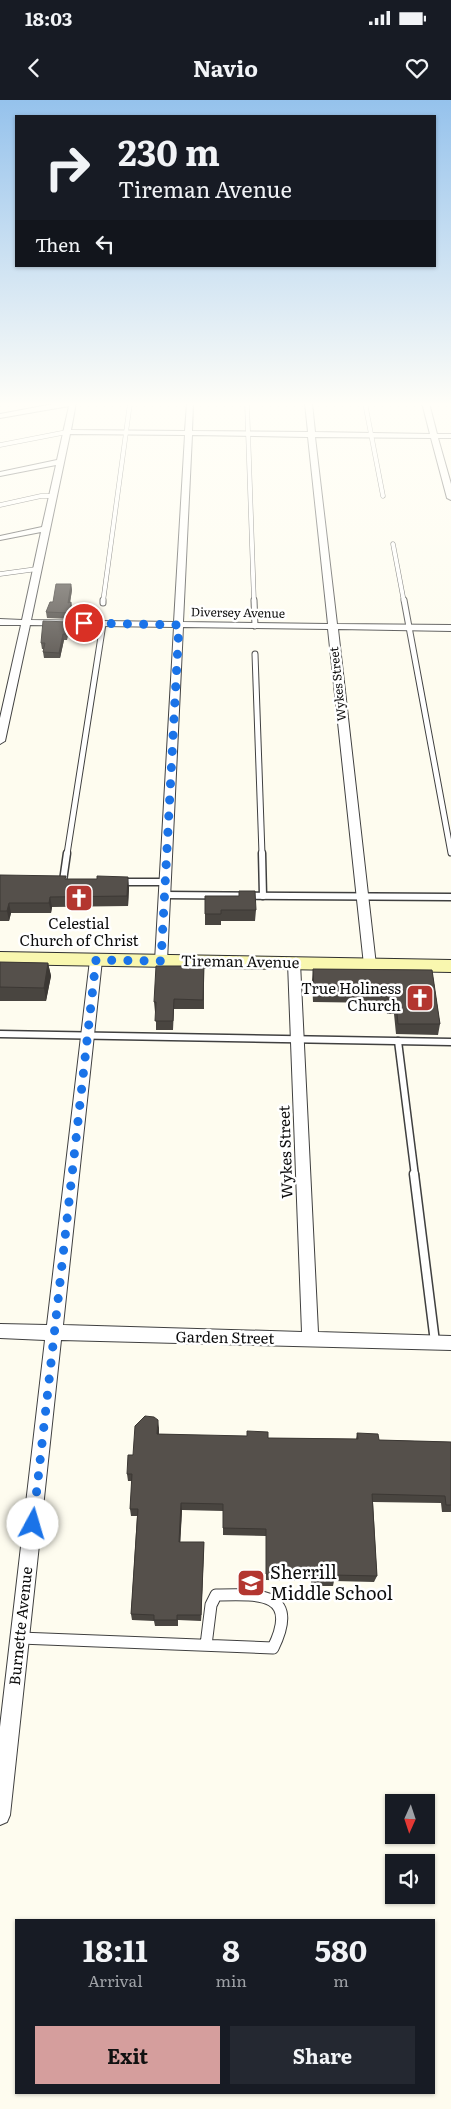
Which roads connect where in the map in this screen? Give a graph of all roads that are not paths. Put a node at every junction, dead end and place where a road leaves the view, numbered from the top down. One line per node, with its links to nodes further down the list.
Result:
1 (53, 496): 8 (street)
2 (38, 497): 7 (lane)
3 (117, 497): 13 (lane)
4 (186, 497): 17 (street)
5 (250, 497): 18 (lane)
6 (318, 497): 19 (street, Wykes Street)
7 (0, 505)
8 (46, 529): 9 (street); 11 (street)
9 (0, 538)
10 (393, 544): 20 (lane)
11 (37, 569): 12 (lane); 15 (street)
12 (0, 574)
13 (103, 603)
14 (0, 622): 15 (street, Diversey Avenue)
15 (25, 622): 16 (street, Diversey Avenue); 23 (street)
16 (103, 624): 17 (street, Diversey Avenue); 27 (lane)
17 (179, 625): 18 (street, Diversey Avenue); 30 (street)
18 (255, 626): 19 (street, Diversey Avenue)
19 (332, 627): 20 (street, Diversey Avenue); 33 (street, Wykes Street)
20 (409, 628): 21 (street, Diversey Avenue); 25 (lane)
21 (451, 628)
22 (255, 654): 32 (lane)
23 (3, 714): 24 (street)
24 (0, 741)
25 (451, 853)
26 (54, 881): 27 (lane)
27 (63, 881): 28 (lane)
28 (72, 882)
29 (110, 882): 30 (lane)
30 (165, 882): 31 (street)
31 (164, 895): 32 (lane); 37 (street)
32 (263, 896): 33 (lane)
33 (361, 896): 34 (lane); 39 (street, Wykes Street)
34 (451, 897)
35 (0, 958): 36 (street, Tireman Avenue)
36 (96, 960): 37 (street, Tireman Avenue); 42 (street, Burnette Avenue)
37 (161, 961): 38 (street, Tireman Avenue)
38 (294, 963): 39 (street, Tireman Avenue); 43 (street, Wykes Street)
39 (370, 965): 40 (street, Tireman Avenue)
40 (451, 966)
41 (0, 1034): 42 (lane)
42 (87, 1035): 43 (lane); 47 (street, Burnette Avenue)
43 (298, 1038): 44 (lane); 48 (street, Wykes Street)
44 (398, 1041): 45 (lane); 49 (lane)
45 (451, 1042)
46 (0, 1331): 47 (street, Garden Street)
47 (54, 1334): 48 (street, Garden Street); 50 (street, Burnette Avenue)
48 (310, 1340): 49 (street, Garden Street)
49 (443, 1343)
50 (20, 1638): 51 (lane); 52 (street, Burnette Avenue)
51 (206, 1645): 51 (lane)
52 (0, 1815)

